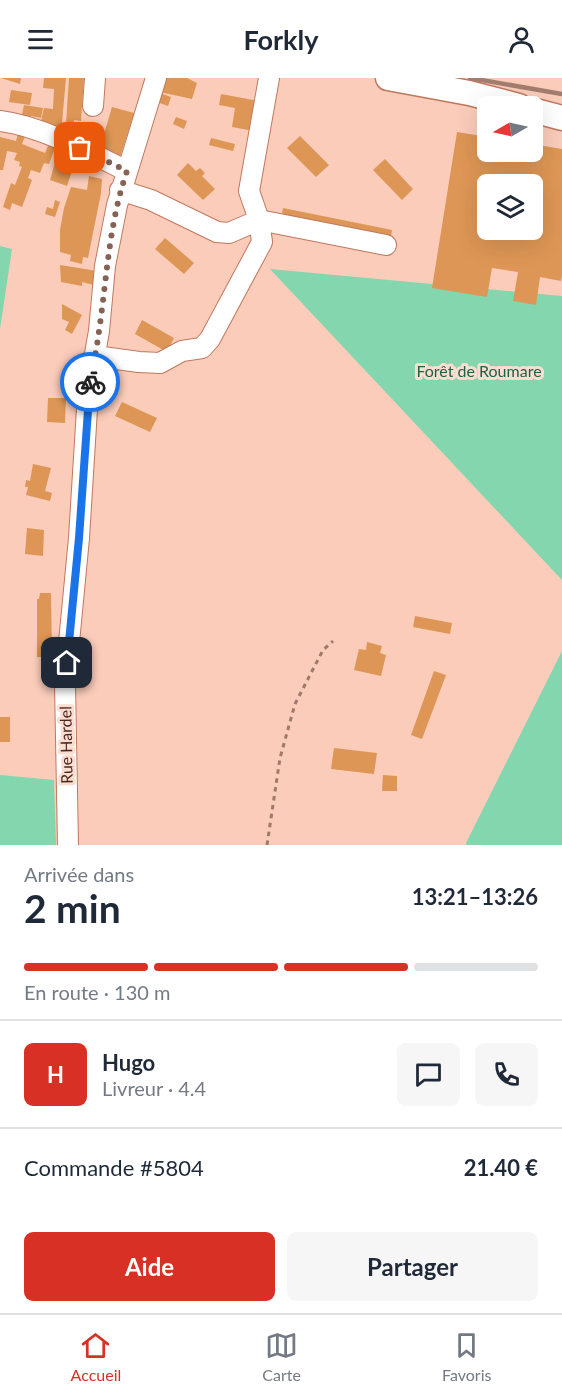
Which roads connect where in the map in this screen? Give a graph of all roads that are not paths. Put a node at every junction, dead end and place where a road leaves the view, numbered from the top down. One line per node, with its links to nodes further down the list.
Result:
1 (95, 78): 6 (street)
2 (156, 78): 10 (street, Rue Hardel)
3 (269, 78): 12 (street)
4 (388, 78): 5 (main road)
5 (480, 96)
6 (93, 106)
7 (543, 113): 8 (main road)
8 (562, 118)
9 (0, 121): 10 (street)
10 (127, 171): 11 (street, Rue Hardel)
11 (120, 190): 12 (street); 14 (street, Rue Hardel)
12 (260, 220): 13 (street); 14 (street)
13 (386, 245)
14 (95, 356): 15 (street, Rue Hardel)
15 (69, 845)

